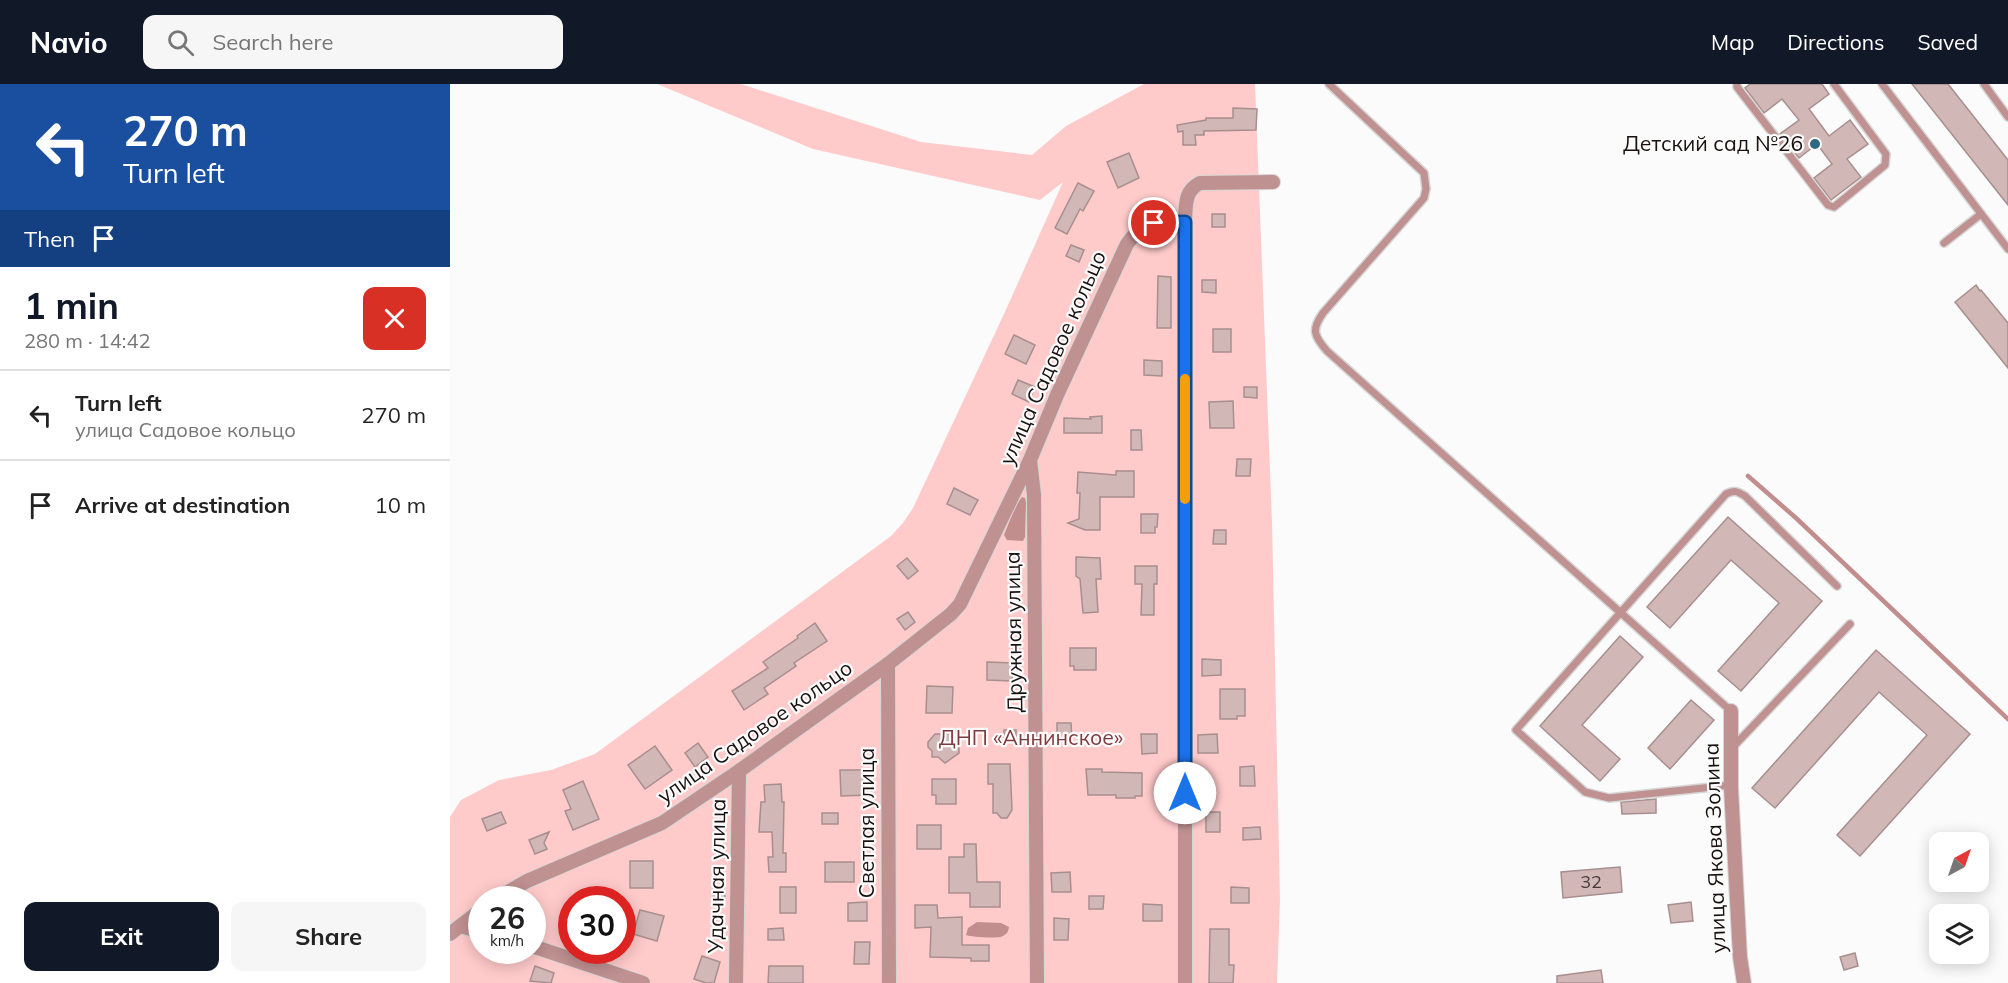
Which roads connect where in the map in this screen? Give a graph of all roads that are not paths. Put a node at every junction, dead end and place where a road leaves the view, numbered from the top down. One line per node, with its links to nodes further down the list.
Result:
1 (1329, 84): 14 (lane)
2 (1737, 84): 3 (lane)
3 (1834, 84)
4 (1882, 84): 8 (lane)
5 (1984, 84): 6 (lane)
6 (2008, 117)
7 (1274, 182): 9 (street)
8 (1981, 214): 10 (lane); 11 (lane)
9 (1185, 222): 12 (street, улица Садовое кольцо); 29 (street)
10 (1944, 243)
11 (2008, 249)
12 (1030, 460): 16 (street, улица Садовое кольцо); 28 (street, Дружная улица)
13 (1837, 586): 14 (lane)
14 (1619, 612): 17 (lane); 20 (lane)
15 (1850, 624): 18 (lane)
16 (888, 664): 19 (street, улица Садовое кольцо); 27 (street, Светлая улица)
17 (1731, 711): 18 (street, улица Якова Золина)
18 (1731, 749): 20 (street, улица Якова Золина)
19 (739, 771): 21 (street, улица Садовое кольцо); 26 (street, Удачная улица)
20 (1731, 784): 30 (street, улица Якова Золина)
21 (518, 886)
22 (468, 920): 23 (street)
23 (455, 930)
24 (546, 951): 25 (street)
25 (643, 983)
26 (736, 983)
27 (889, 983)
28 (1037, 983)
29 (1185, 983)
30 (1744, 983)

